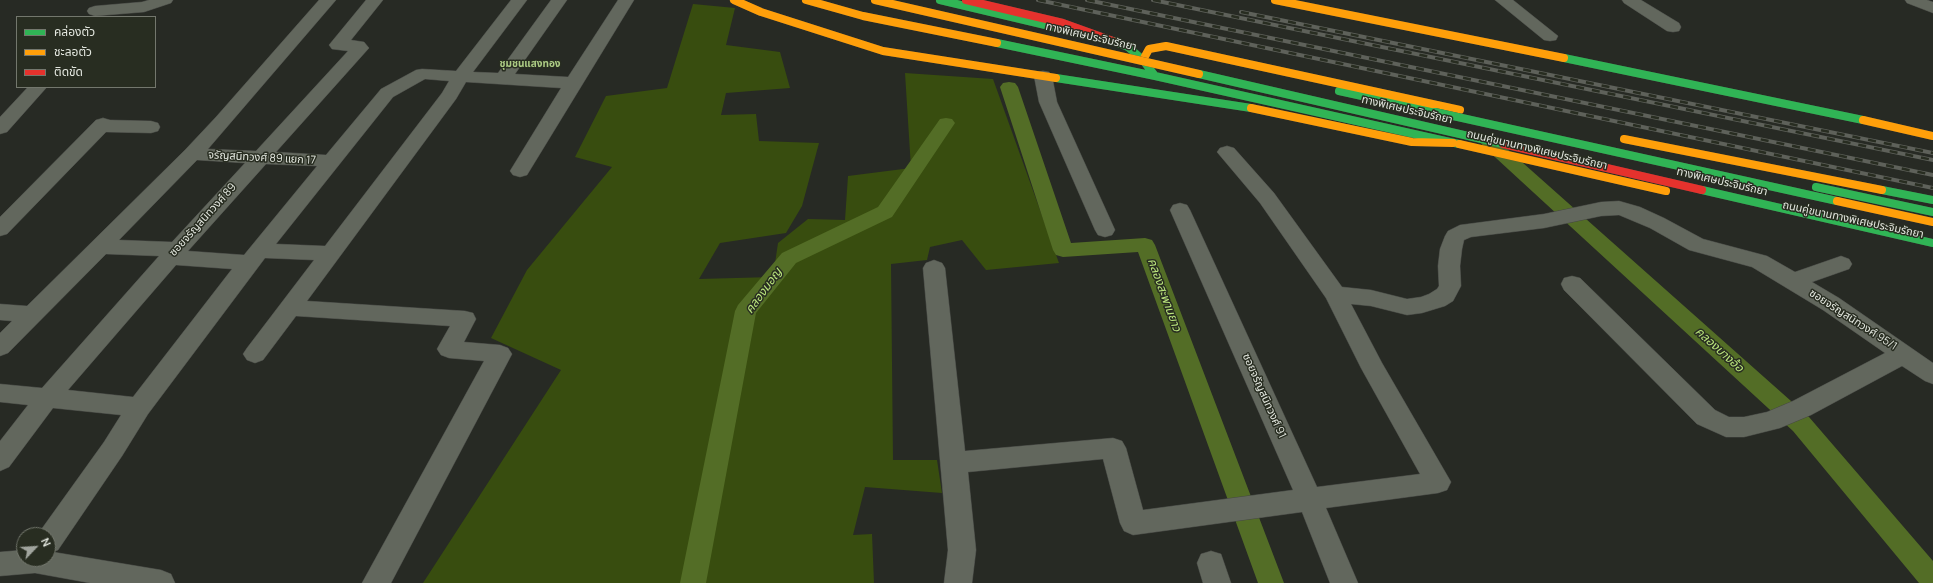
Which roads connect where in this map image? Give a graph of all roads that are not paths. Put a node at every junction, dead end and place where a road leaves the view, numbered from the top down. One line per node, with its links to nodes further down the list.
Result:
1 (165, 0): 18 (street)
2 (328, 0): 36 (street)
3 (375, 0): 37 (street, ซอยจรัญสนิทวงศ์ 89)
4 (519, 0): 22 (street)
5 (559, 0): 25 (street)
6 (626, 0): 26 (street)
7 (734, 0): 23 (main road)
8 (806, 0): 24 (main road, ถนนคู่ขนานทางพิเศษประจิมรัถยา)
9 (875, 0): 48 (main road, ทางพิเศษประจิมรัถยา, bridge)
10 (940, 0): 28 (main road, ทางพิเศษประจิมรัถยา)
11 (966, 0): 21 (main road)
12 (1276, 0): 16 (main road)
13 (1503, 0): 20 (street)
14 (1630, 0): 19 (street)
15 (1913, 0): 17 (street)
16 (1308, 3): 32 (main road)
17 (1933, 8)
18 (96, 9)
19 (1673, 27)
20 (1550, 36)
21 (1143, 60): 24 (main road); 40 (main road, ถนนคู่ขนานทางพิเศษประจิมรัถยา)
22 (461, 76): 25 (street); 38 (street); 52 (street)
23 (1043, 76): 34 (main road); 47 (street)
24 (1155, 76): 34 (main road, ถนนคู่ขนานทางพิเศษประจิมรัถยา)
25 (503, 79): 26 (street)
26 (572, 83): 39 (street)
27 (37, 88): 31 (street)
28 (1435, 112): 29 (main road, bridge); 45 (main road, ทางพิเศษประจิมรัถยา, bridge)
29 (1504, 117)
30 (151, 127): 46 (street)
31 (0, 128)
32 (1933, 136)
33 (1614, 137): 41 (main road, bridge)
34 (1453, 143): 44 (main road, ถนนคู่ขนานทางพิเศษประจิมรัถยา)
35 (1227, 152): 58 (street)
36 (192, 154): 37 (street, จรัญสนิทวงศ์ 89 แยก 17); 49 (street)
37 (259, 158): 38 (street, จรัญสนิทวงศ์ 89 แยก 17); 51 (street, ซอยจรัญสนิทวงศ์ 89)
38 (331, 161): 53 (street)
39 (520, 171)
40 (1766, 176): 43 (main road, ถนนคู่ขนานทางพิเศษประจิมรัถยา); 44 (main road)
41 (1933, 200)
42 (1180, 210): 71 (street, ซอยจรัญสนิทวงศ์ 91)
43 (1933, 212)
44 (1778, 216): 50 (main road, ถนนคู่ขนานทางพิเศษประจิมรัถยา)
45 (1933, 222)
46 (0, 230)
47 (1105, 230)
48 (1933, 243)
49 (101, 246): 51 (street); 61 (street)
50 (1933, 250)
51 (173, 254): 53 (street); 67 (street, ซอยจรัญสนิทวงศ์ 89)
52 (331, 254): 53 (street); 59 (street)
53 (254, 256): 68 (street)
54 (1841, 264): 56 (street)
55 (934, 268): 70 (street)
56 (1792, 281): 58 (street, ซอยจรัญสนิทวงศ์ 95/1); 64 (street, ซอยจรัญสนิทวงศ์ 95/1)
57 (1572, 284): 64 (street)
58 (1335, 294): 71 (street)
59 (291, 308): 63 (street); 77 (street)
60 (0, 312): 61 (street)
61 (32, 315): 62 (street)
62 (0, 347)
63 (255, 354)
64 (1904, 354): 65 (street, ซอยจรัญสนิทวงศ์ 95/1)
65 (1933, 374)
66 (0, 393): 67 (street)
67 (48, 397): 68 (street); 69 (street, ซอยจรัญสนิทวงศ์ 89)
68 (139, 407): 72 (street)
69 (0, 460)
70 (954, 463): 71 (street); 78 (street)
71 (1302, 501): 79 (street, ซอยจรัญสนิทวงศ์ 91)
72 (56, 531)
73 (56, 558): 76 (street)
74 (16, 560): 75 (street)
75 (0, 564)
76 (161, 583)
77 (376, 583)
78 (958, 583)
79 (1344, 583)

